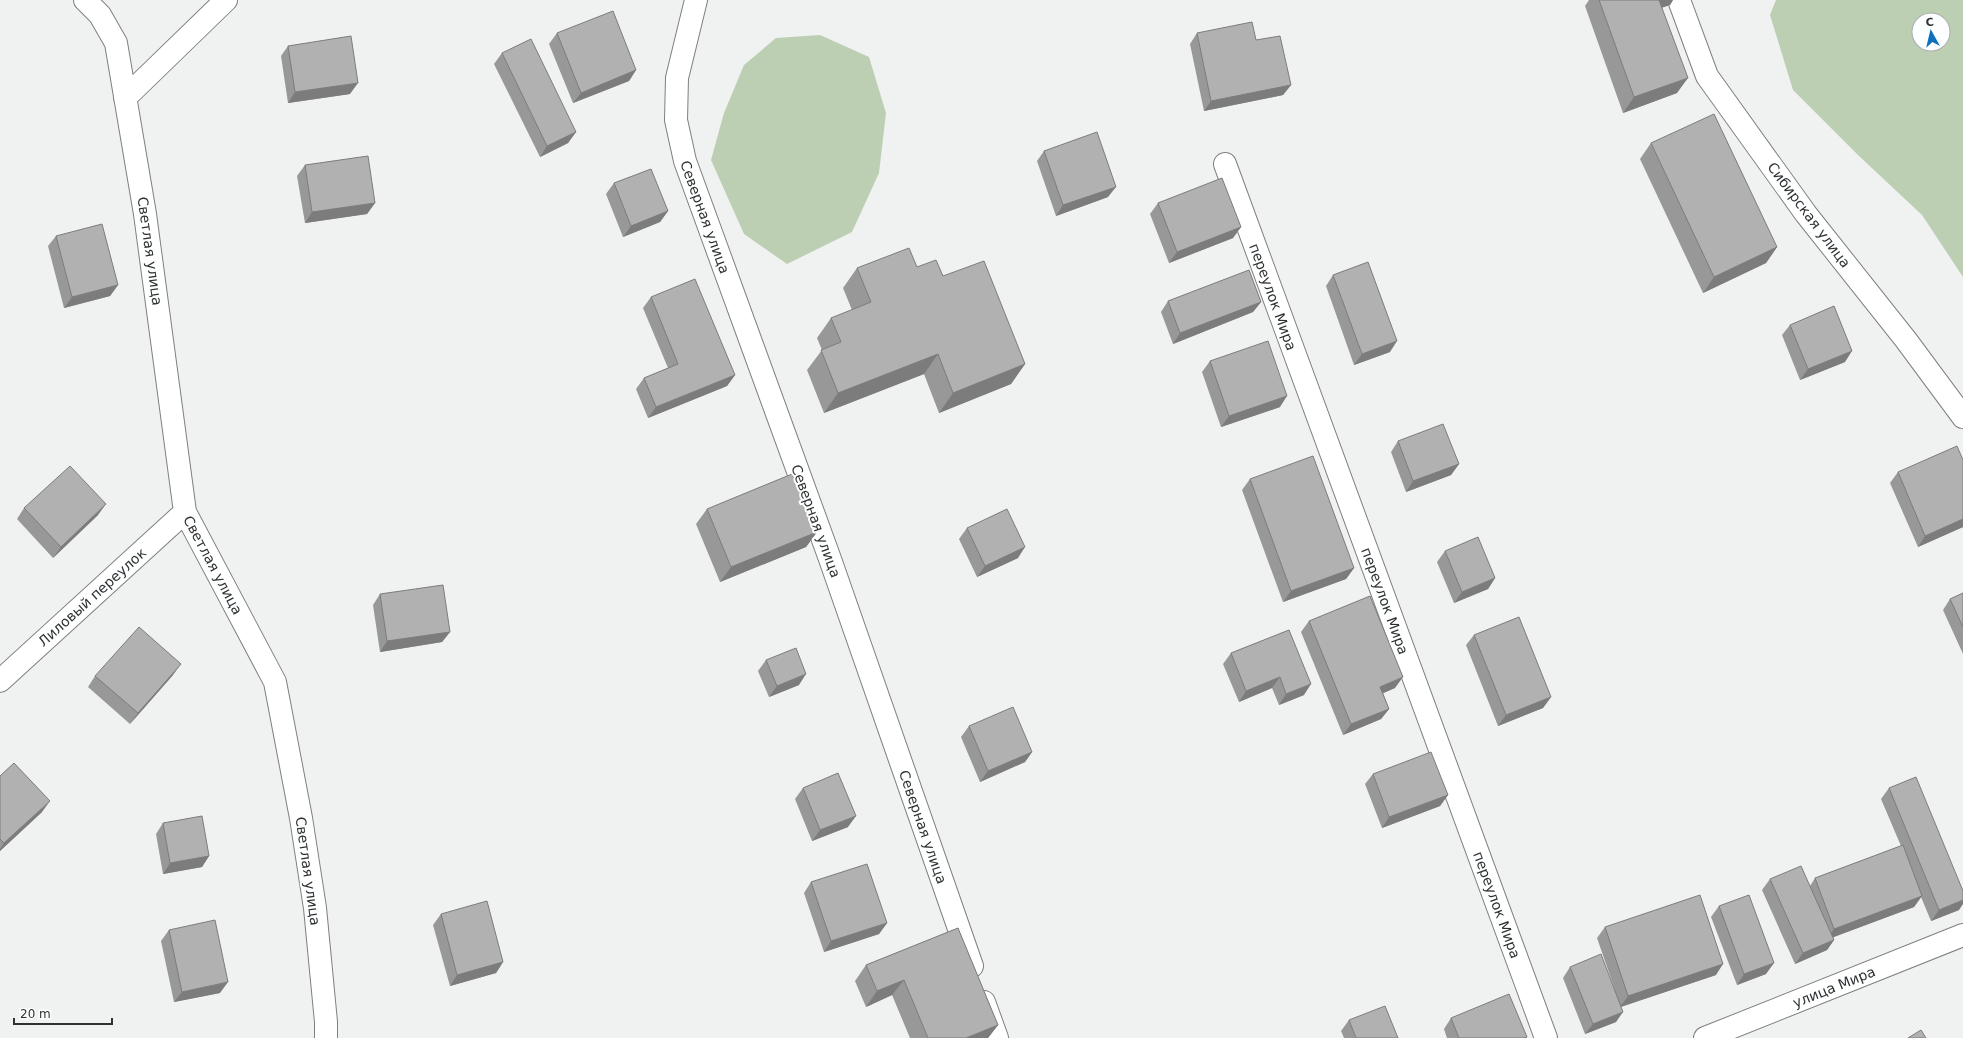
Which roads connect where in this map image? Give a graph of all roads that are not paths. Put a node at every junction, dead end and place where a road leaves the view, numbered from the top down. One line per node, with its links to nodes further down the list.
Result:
1 (85, 0): 5 (street, Светлая улица)
2 (226, 0): 5 (street)
3 (696, 0): 13 (street, Северная улица)
4 (1679, 0): 7 (street, Сибирская улица)
5 (125, 98): 8 (street, Светлая улица)
6 (1224, 164): 14 (street, переулок Мира)
7 (1963, 416)
8 (184, 512): 9 (street, Лиловый переулок); 11 (street, Светлая улица)
9 (0, 681)
10 (1963, 935): 15 (street, улица Мира)
11 (326, 1030): 12 (street)
12 (308, 1038)
13 (997, 1038)
14 (1546, 1038)
15 (1705, 1038)

